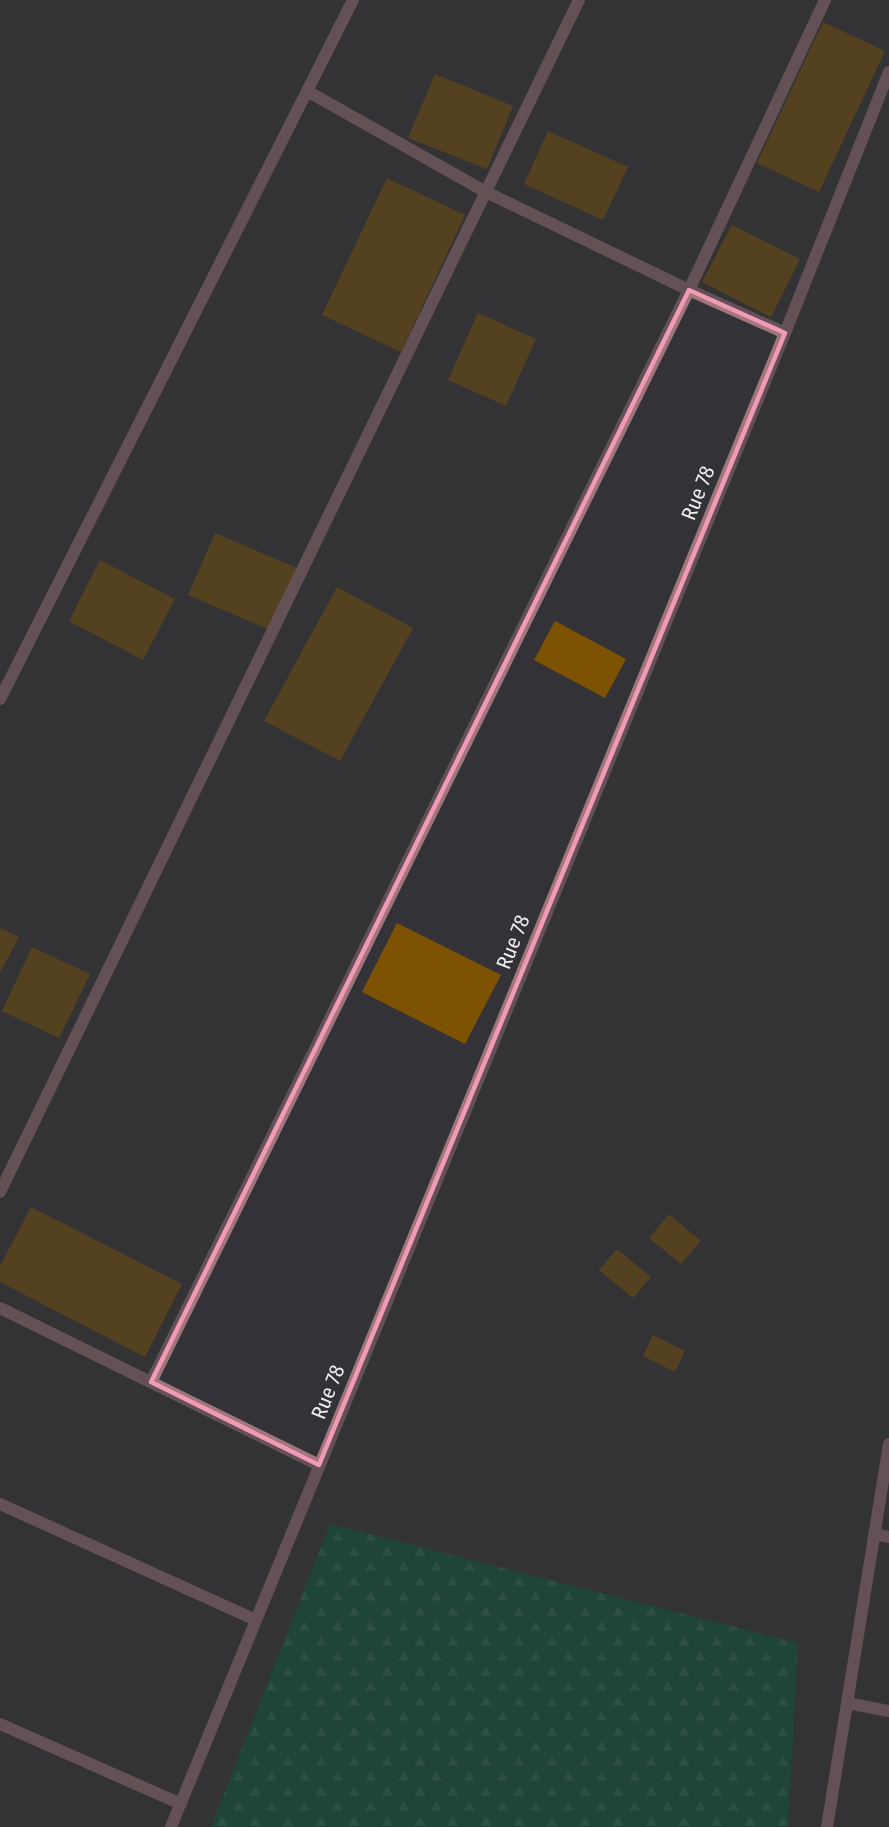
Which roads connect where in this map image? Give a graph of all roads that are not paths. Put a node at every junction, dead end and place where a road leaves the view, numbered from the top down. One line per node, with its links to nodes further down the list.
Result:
1 (353, 0): 5 (street)
2 (579, 0): 6 (street)
3 (825, 0): 7 (street)
4 (889, 72): 8 (street, Rue 78)
5 (307, 91): 6 (street); 9 (street)
6 (486, 192): 7 (street); 10 (street)
7 (689, 290): 8 (street); 12 (street)
8 (785, 333): 14 (street, Rue 78)
9 (0, 699)
10 (0, 1192)
11 (0, 1308): 12 (street)
12 (151, 1382): 14 (street)
13 (889, 1444): 16 (street)
14 (319, 1465): 18 (street, Rue 78)
15 (0, 1504): 18 (street)
16 (874, 1534): 17 (street); 19 (street)
17 (889, 1537)
18 (256, 1620): 22 (street, Rue 78)
19 (847, 1703): 20 (street); 24 (street)
20 (889, 1711)
21 (0, 1724): 22 (street)
22 (180, 1804): 23 (street, Rue 78)
23 (171, 1827)
24 (827, 1827)

